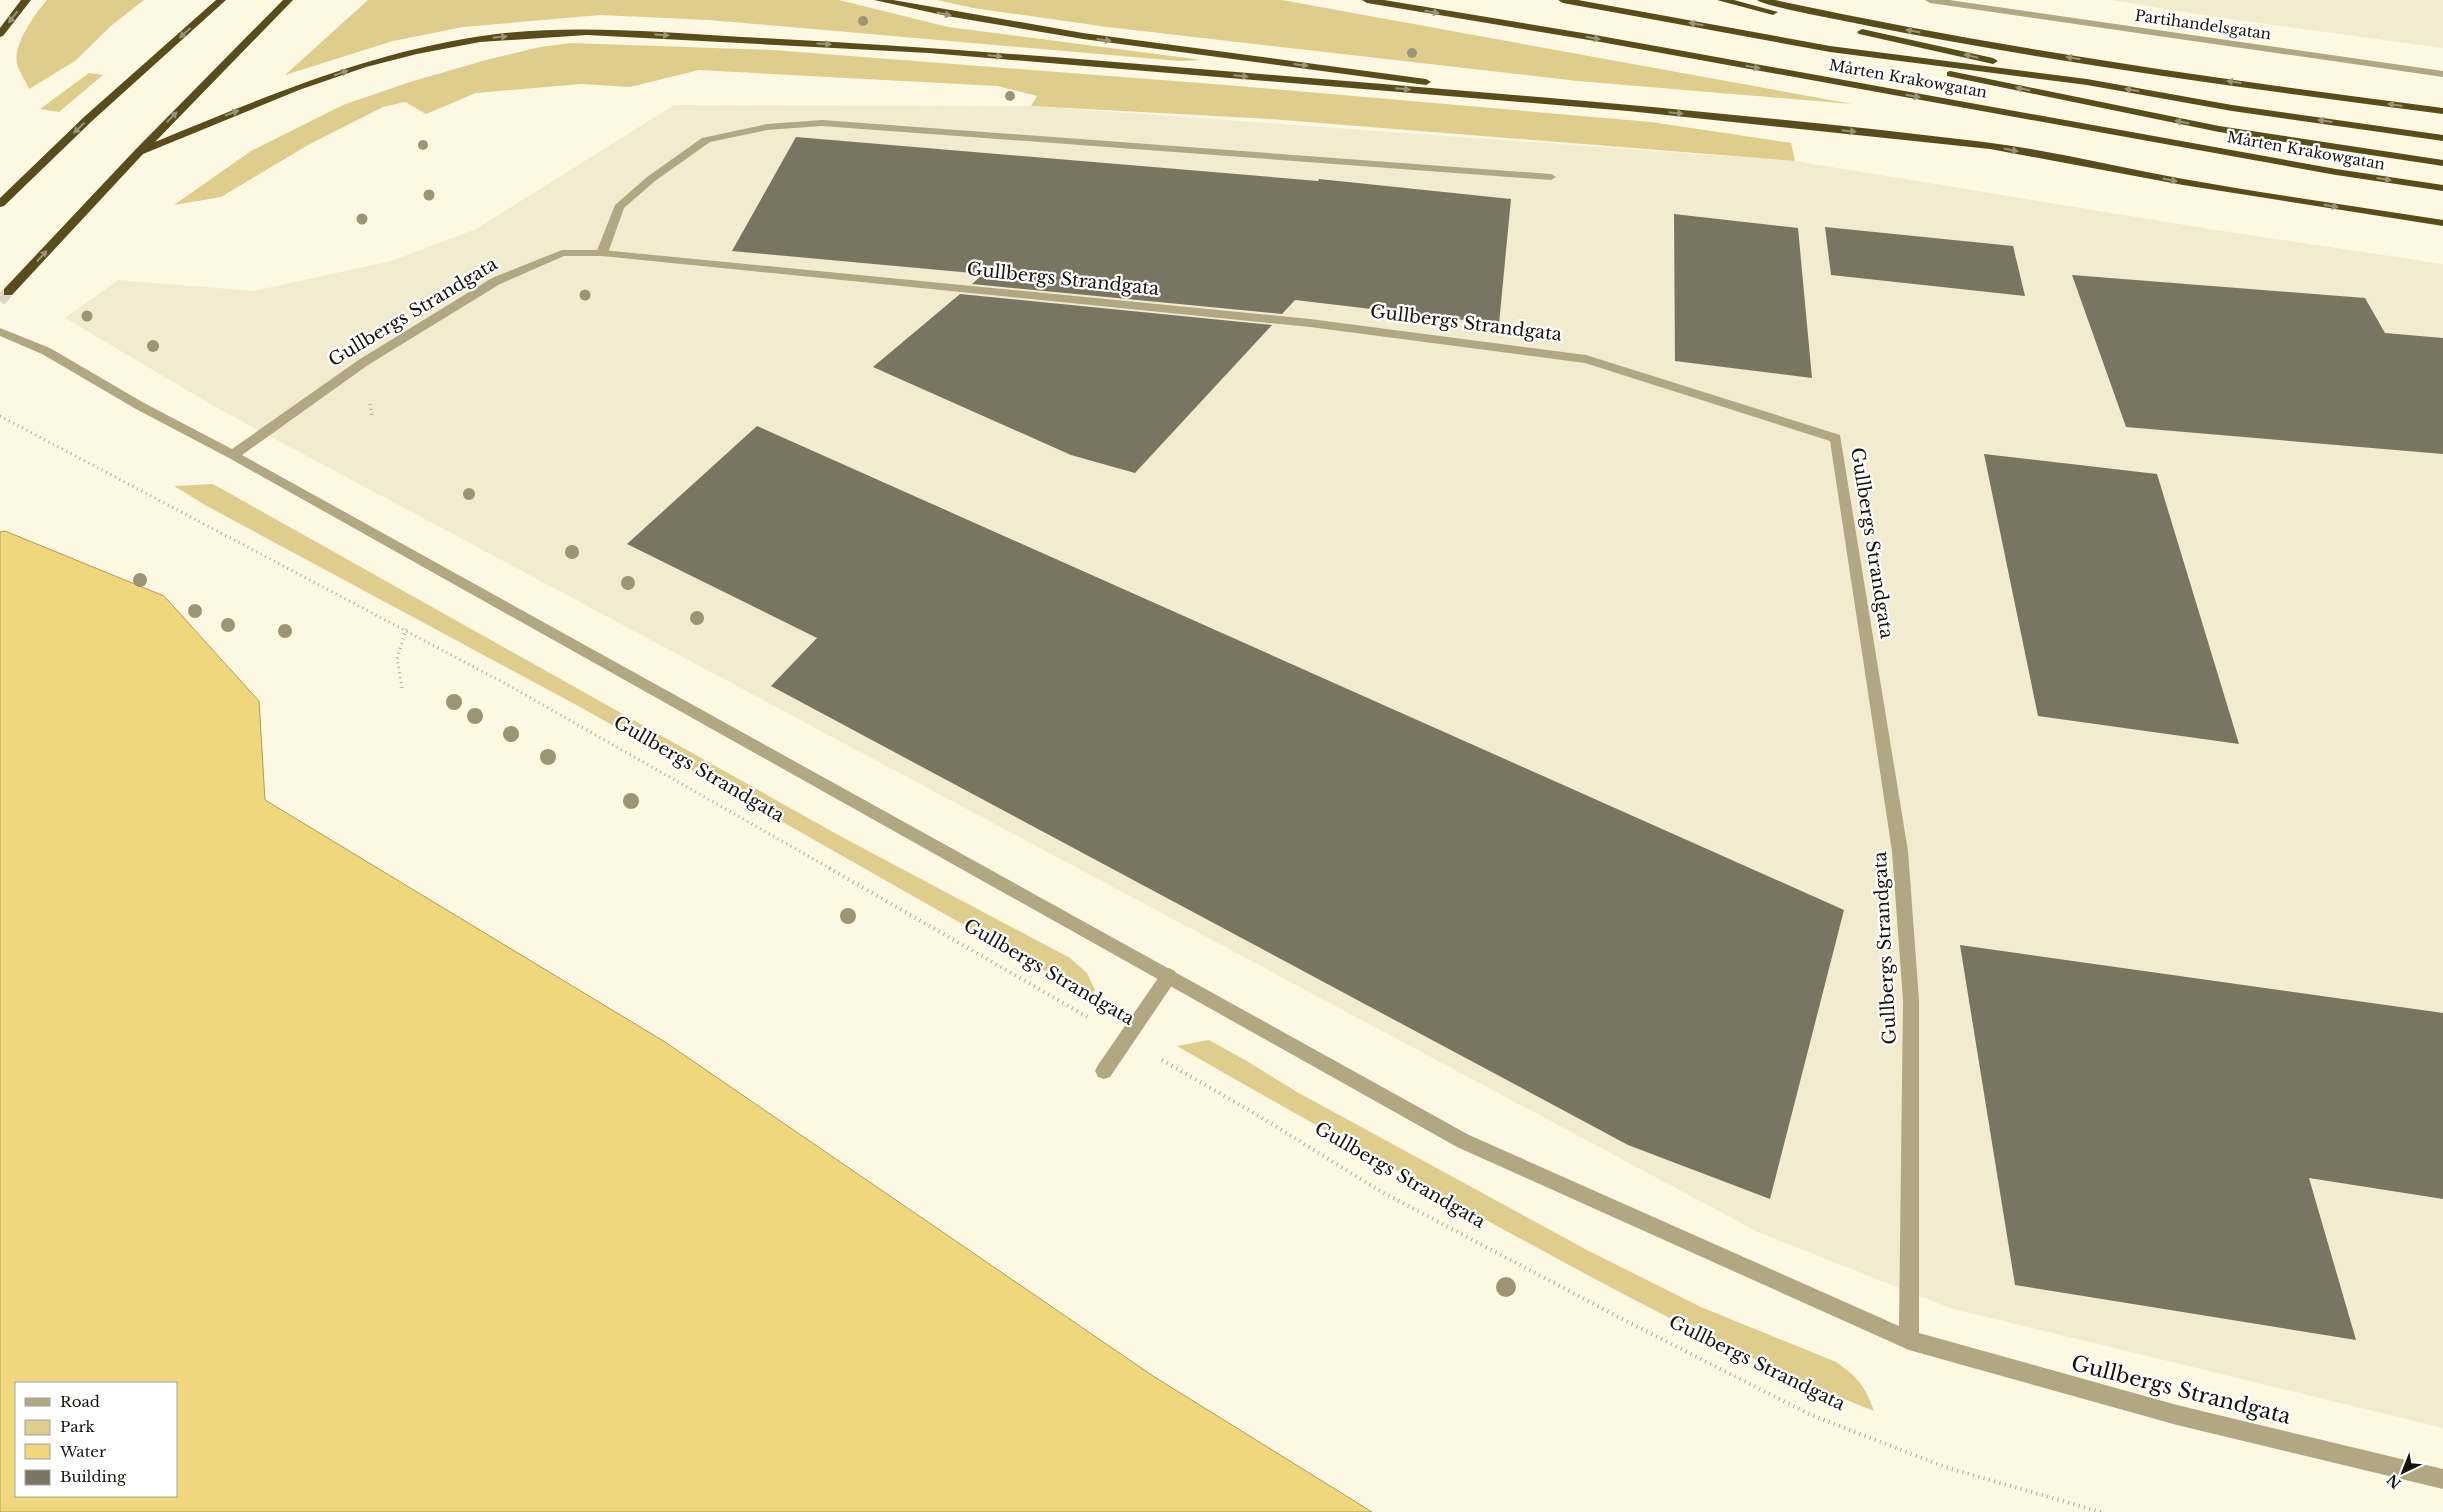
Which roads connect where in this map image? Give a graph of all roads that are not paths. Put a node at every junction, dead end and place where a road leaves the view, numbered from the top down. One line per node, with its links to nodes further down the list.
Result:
1 (26, 0): 10 (highway, one-way to 10)
2 (221, 0): 21 (highway, one-way to 21)
3 (288, 0): 17 (highway, one-way to 3)
4 (879, 0): 14 (highway, one-way to 14)
5 (1367, 0): 20 (highway, Mårten Krakowgatan, one-way to 20)
6 (1563, 0): 11 (highway, Mårten Krakowgatan, one-way to 6)
7 (1722, 0): 13 (highway, one-way to 7)
8 (1762, 0): 15 (highway, one-way to 8)
9 (1930, 0): 12 (street, Partihandelsgatan)
10 (0, 34)
11 (1830, 49): 13 (highway, Mårten Krakowgatan); 18 (highway, one-way to 11)
12 (2443, 74)
13 (2087, 82): 16 (highway, Mårten Krakowgatan, one-way to 13)
14 (1628, 108): 17 (highway, one-way to 14); 22 (highway, one-way to 22)
15 (2443, 111)
16 (2443, 138)
17 (138, 152): 24 (highway, one-way to 17)
18 (2443, 163)
19 (1550, 177): 23 (street)
20 (2443, 188)
21 (0, 204)
22 (2443, 223)
23 (602, 253): 26 (street, Gullbergs Strandgata); 29 (street, Gullbergs Strandgata)
24 (8, 292)
25 (0, 332): 26 (street, Gullbergs Strandgata)
26 (233, 455): 27 (street, Gullbergs Strandgata)
27 (1169, 976): 28 (street); 29 (street, Gullbergs Strandgata)
28 (1104, 1071)
29 (1908, 1340): 30 (street, Gullbergs Strandgata)
30 (2443, 1480)

